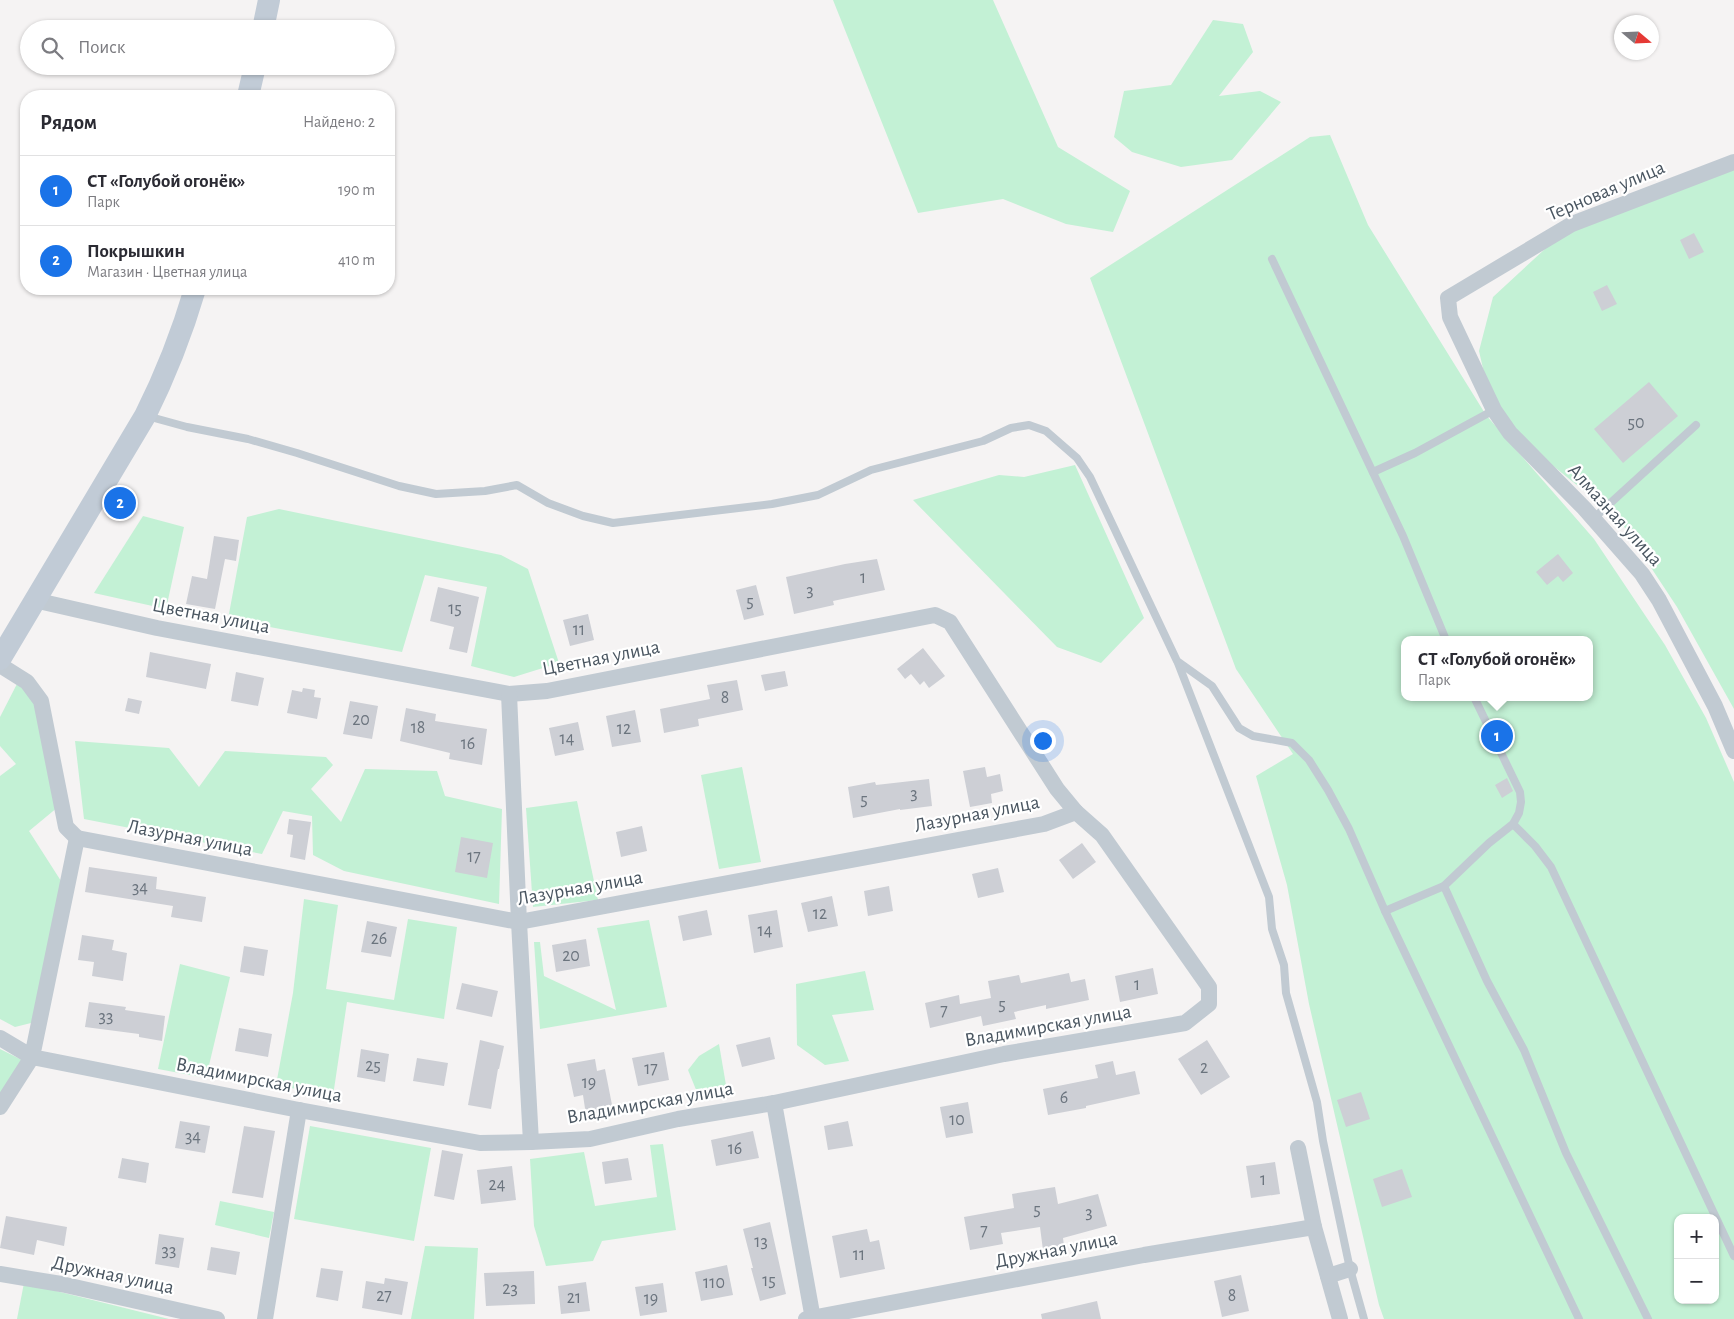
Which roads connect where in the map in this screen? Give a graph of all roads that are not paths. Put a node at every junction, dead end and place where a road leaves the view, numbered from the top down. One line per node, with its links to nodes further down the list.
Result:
1 (269, 0): 2 (street)
2 (265, 20)
3 (253, 75): 4 (street)
4 (249, 90)
5 (1734, 162): 8 (street, Терновая улица)
6 (1272, 259): 12 (lane)
7 (193, 295): 10 (street)
8 (1448, 298): 9 (street, Алмазная улица)
9 (1494, 410): 12 (lane); 13 (street, Алмазная улица)
10 (145, 416): 14 (street); 17 (lane)
11 (1696, 425): 13 (lane)
12 (1373, 472): 15 (lane)
13 (1594, 518): 21 (street, Алмазная улица)
14 (34, 600): 16 (street); 19 (street, Цветная улица)
15 (1444, 636)
16 (0, 659)
17 (1177, 661): 26 (lane); 37 (lane)
18 (0, 665): 24 (street)
19 (509, 694): 22 (street, Цветная улица); 27 (street)
20 (1476, 701): 23 (lane)
21 (1734, 752)
22 (1076, 812): 27 (street, Лазурная улица); 30 (street, Владимирская улица)
23 (1512, 824): 25 (lane); 36 (lane)
24 (77, 838): 27 (street, Лазурная улица); 29 (street)
25 (1444, 886): 26 (lane); 46 (lane)
26 (1385, 911): 45 (lane)
27 (519, 922): 33 (street)
28 (0, 1038): 29 (street, Владимирская улица)
29 (32, 1057): 31 (street); 32 (street, Владимирская улица)
30 (774, 1104): 33 (street, Владимирская улица); 42 (street)
31 (0, 1107)
32 (299, 1110): 33 (street, Владимирская улица); 41 (street)
33 (531, 1142)
34 (1298, 1148): 35 (street)
35 (1314, 1226): 39 (street); 42 (street, Дружная улица)
36 (1734, 1256)
37 (1350, 1269): 39 (street); 44 (lane)
38 (0, 1274): 40 (street, Дружная улица)
39 (1328, 1276): 43 (street)
40 (217, 1319)
41 (265, 1319)
42 (811, 1319)
43 (1340, 1319)
44 (1364, 1319)
45 (1580, 1319)
46 (1648, 1319)

